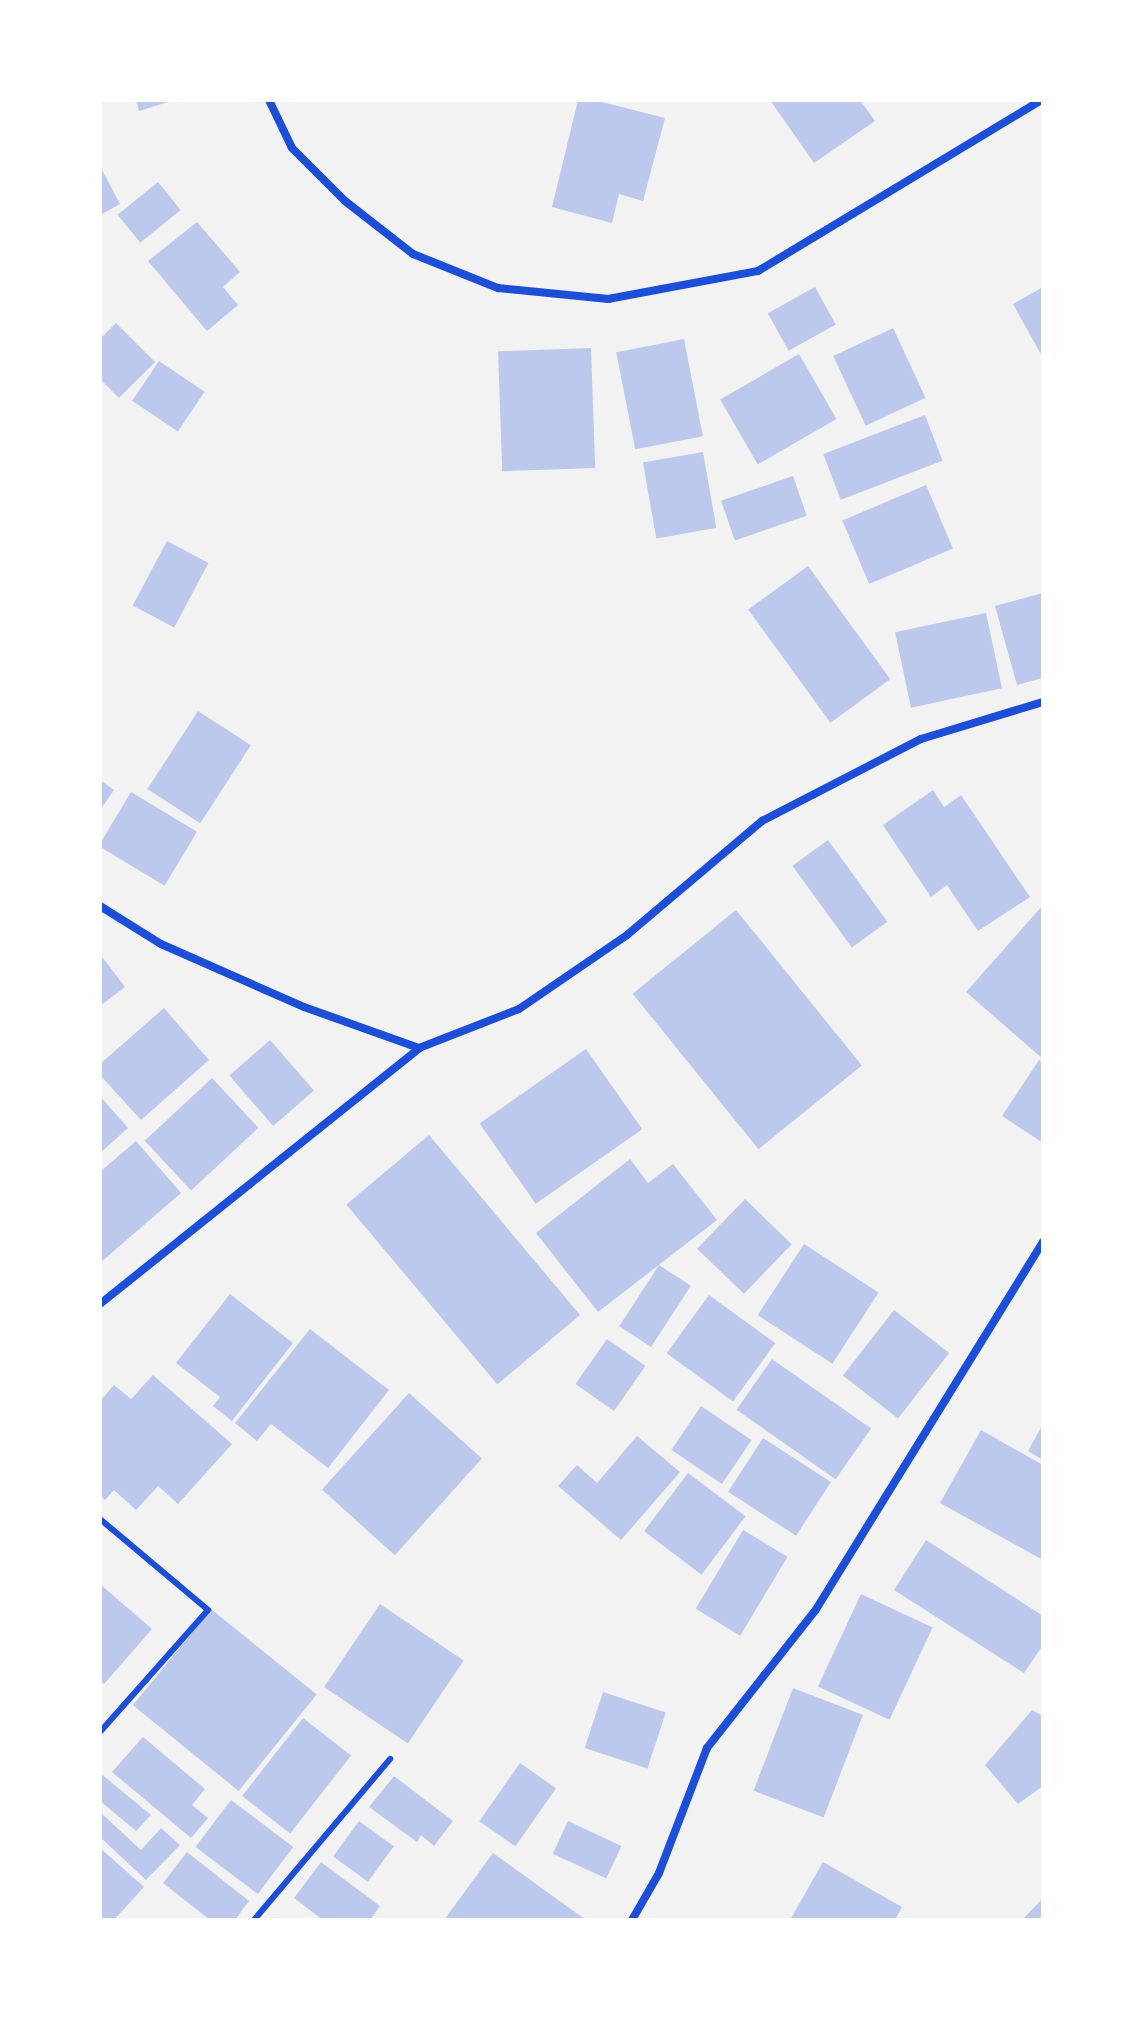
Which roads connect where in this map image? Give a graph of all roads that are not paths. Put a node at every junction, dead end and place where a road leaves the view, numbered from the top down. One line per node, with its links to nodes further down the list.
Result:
1 (269, 100): 2 (street)
2 (1042, 100)
3 (1043, 702): 5 (street)
4 (100, 906): 5 (street)
5 (419, 1048): 7 (street)
6 (1043, 1242): 12 (street)
7 (100, 1304)
8 (100, 1519): 9 (lane)
9 (100, 1732)
10 (390, 1759): 11 (lane)
11 (254, 1920)
12 (632, 1920)

